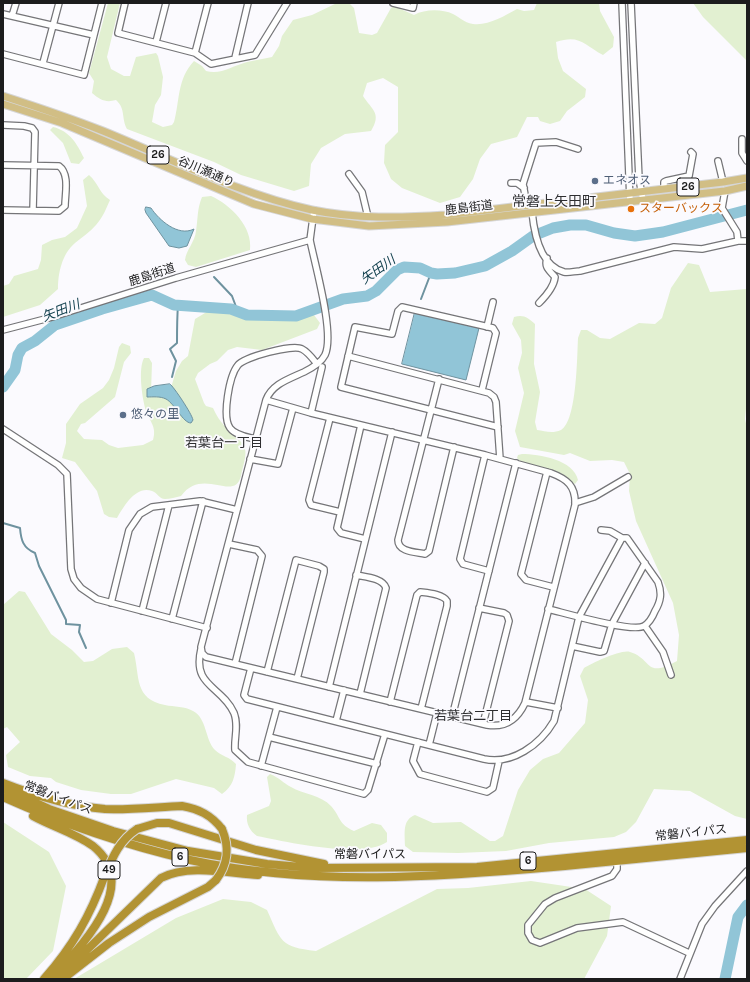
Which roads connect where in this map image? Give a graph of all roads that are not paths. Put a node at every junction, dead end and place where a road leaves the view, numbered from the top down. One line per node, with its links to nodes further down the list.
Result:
1 (16, 3): 14 (street)
2 (59, 3): 15 (street)
3 (102, 3): 16 (street)
4 (125, 3): 17 (street)
5 (166, 3): 17 (street)
6 (208, 3): 18 (street)
7 (248, 3): 20 (street)
8 (287, 3): 20 (street)
9 (393, 3): 10 (street)
10 (414, 3)
11 (622, 3): 46 (street)
12 (630, 3): 45 (street)
13 (3, 14): 14 (street)
14 (12, 16): 15 (street)
15 (53, 26): 16 (street); 21 (street)
16 (94, 35): 21 (street)
17 (156, 42): 18 (street)
18 (195, 52): 20 (street)
19 (3, 54): 21 (street)
20 (235, 58)
21 (43, 63)
22 (3, 96): 51 (main road, 26)
23 (3, 104): 54 (main road, 谷川瀬通り / 26)
24 (3, 125): 35 (street)
25 (742, 139): 33 (street)
26 (538, 141): 27 (street)
27 (546, 143): 29 (street); 31 (street)
28 (530, 148): 31 (street)
29 (578, 149)
30 (691, 152): 43 (street)
31 (531, 158): 41 (street)
32 (718, 161): 39 (street)
33 (747, 161)
34 (3, 165): 35 (street)
35 (34, 166): 50 (street); 50 (street)
36 (348, 174): 53 (street)
37 (522, 175): 41 (street)
38 (747, 178): 39 (main road, 26)
39 (723, 182): 43 (main road, 26)
40 (512, 183): 41 (street)
41 (524, 186): 47 (street)
42 (747, 186): 44 (main road, 鹿島街道 / 26)
43 (664, 190): 45 (main road, 26)
44 (725, 191): 48 (main road, 鹿島街道 / 26); 56 (street)
45 (642, 192): 46 (main road, 26); 48 (street)
46 (630, 197): 48 (main road, 鹿島街道 / 26); 52 (main road, 鹿島街道 / 26); 53 (main road, 26)
47 (526, 200)
48 (643, 200)
49 (3, 210): 50 (street)
50 (33, 210)
51 (314, 210): 53 (main road, 26); 54 (street)
52 (532, 212): 54 (main road, 鹿島街道 / 26); 58 (street)
53 (368, 217)
54 (312, 219): 55 (street)
55 (310, 240): 62 (street, 鹿島街道); 64 (street)
56 (738, 240): 57 (street); 58 (street)
57 (747, 241)
58 (547, 258): 60 (street)
59 (493, 302): 61 (street)
60 (539, 303)
61 (487, 327): 63 (street); 66 (street)
62 (3, 330)
63 (348, 356): 65 (street); 69 (street)
64 (320, 366): 67 (street); 70 (street); 76 (street)
65 (439, 379): 66 (street); 69 (street)
66 (482, 390): 73 (street)
67 (266, 400): 68 (street); 76 (street)
68 (293, 408): 70 (street); 80 (street)
69 (431, 409): 73 (street); 77 (street)
70 (311, 413): 71 (street)
71 (330, 418): 72 (street); 89 (street)
72 (361, 425): 75 (street); 89 (street)
73 (498, 427): 81 (street)
74 (3, 429): 98 (street)
75 (392, 432): 77 (street); 92 (street)
76 (255, 439): 80 (street)
77 (423, 440): 78 (street); 78 (street)
78 (454, 447): 79 (street)
79 (485, 455): 81 (street); 95 (street)
80 (250, 459): 88 (street)
81 (500, 459): 82 (street)
82 (516, 463): 83 (street); 95 (street)
83 (547, 472): 86 (street); 97 (street)
84 (628, 477): 86 (street)
85 (203, 501): 87 (street); 88 (street); 103 (street)
86 (575, 503): 97 (street)
87 (169, 505): 98 (street); 101 (street)
88 (238, 510): 93 (street)
89 (340, 512): 92 (street)
90 (601, 530): 91 (street)
91 (622, 538): 94 (street); 102 (street)
92 (366, 539): 96 (street)
93 (229, 544): 106 (street); 109 (street)
94 (645, 562): 104 (street); 105 (street)
95 (489, 571): 99 (street)
96 (356, 575): 114 (street); 116 (street)
97 (553, 587): 100 (street)
98 (111, 604): 101 (street)
99 (479, 608): 123 (street); 125 (street)
100 (548, 608): 102 (street); 118 (street)
101 (142, 611): 103 (street)
102 (579, 617): 104 (street); 107 (street)
103 (172, 619): 106 (street)
104 (612, 624): 105 (street); 107 (street)
105 (644, 626): 112 (street)
106 (207, 628): 108 (street)
107 (572, 646): 120 (street)
108 (201, 647): 109 (street); 132 (street)
109 (235, 664): 110 (street)
110 (251, 668): 111 (street); 119 (street)
111 (267, 672): 113 (street); 113 (street)
112 (671, 675)
113 (297, 679): 114 (street)
114 (329, 687): 115 (street)
115 (344, 690): 116 (street); 124 (street)
116 (360, 694): 117 (street)
117 (390, 702): 121 (street); 121 (street)
118 (526, 702): 120 (street); 125 (street)
119 (277, 707): 124 (street); 127 (street)
120 (558, 708): 130 (street)
121 (421, 709): 122 (street)
122 (437, 713): 123 (street); 129 (street)
123 (452, 717): 125 (street)
124 (336, 722): 126 (street)
125 (483, 724)
126 (385, 734): 128 (street); 131 (street)
127 (269, 737): 131 (street); 132 (street)
128 (418, 742): 129 (street); 130 (street)
129 (429, 745): 130 (street)
130 (499, 760)
131 (377, 764): 132 (street)
132 (262, 766)
133 (3, 783): 148 (highway, bridge)
134 (3, 788): 141 (highway, 常磐バイパス / 6)
135 (3, 797): 143 (highway, 常磐バイパス / 6)
136 (3, 800): 146 (highway, 49)
137 (747, 840): 138 (highway, 常磐バイパス / 6)
138 (718, 847): 139 (highway, 常磐バイパス / 6); 140 (highway, 常磐バイパス / 6); 141 (highway, 常磐バイパス / 6)
139 (747, 848)
140 (617, 861): 143 (highway, 常磐バイパス / 6); 144 (street)
141 (338, 867): 145 (highway, 49, bridge)
142 (747, 871): 144 (street)
143 (310, 876): 147 (highway)
144 (689, 953): 149 (street)
145 (44, 979)
146 (51, 979)
147 (57, 979)
148 (64, 979)
149 (680, 979)

